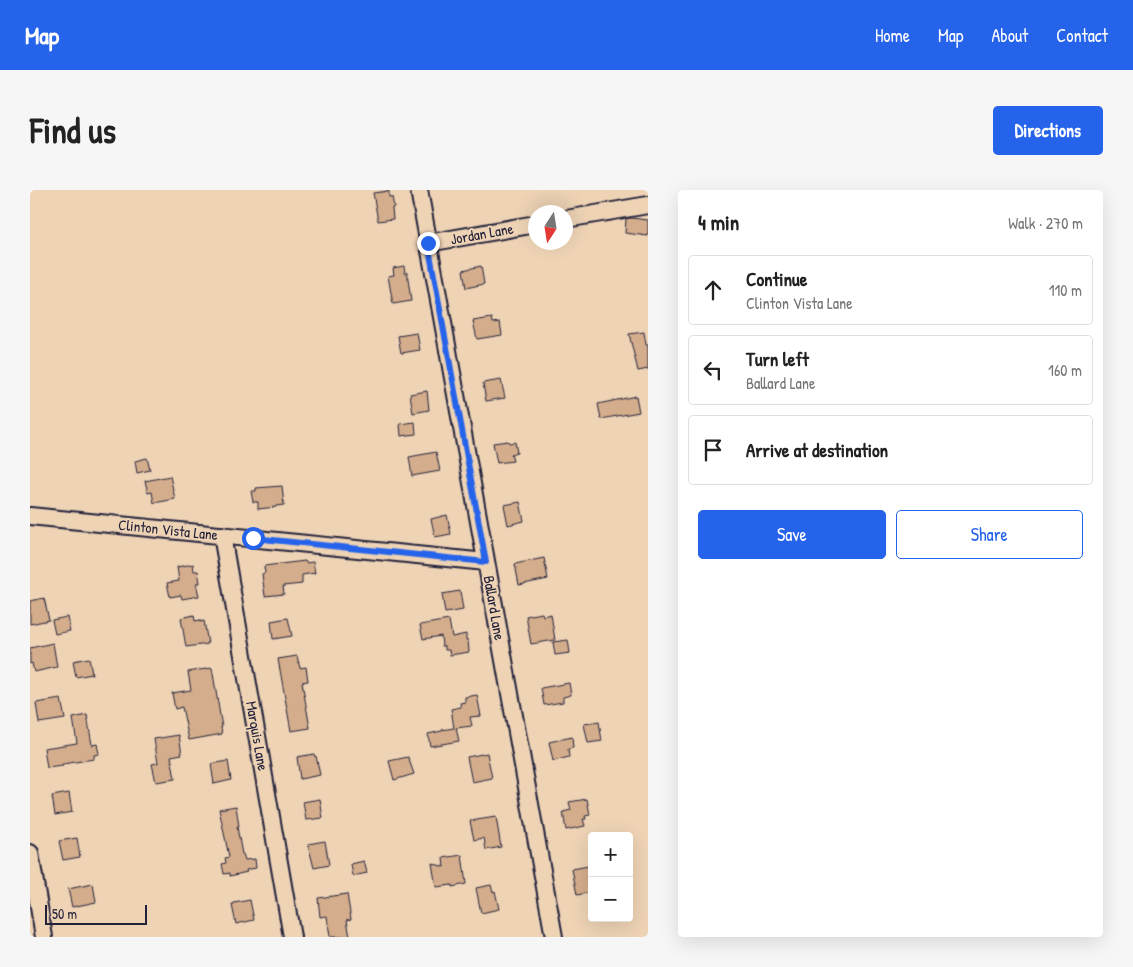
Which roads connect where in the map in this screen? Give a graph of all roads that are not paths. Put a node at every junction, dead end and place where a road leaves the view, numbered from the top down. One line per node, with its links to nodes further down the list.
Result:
1 (419, 190): 5 (street, Ballard Lane)
2 (648, 205): 3 (street)
3 (573, 218)
4 (528, 225): 5 (street, Jordan Lane)
5 (428, 243): 8 (street, Ballard Lane)
6 (30, 516): 7 (street, Clinton Vista Lane)
7 (222, 535): 8 (street, Clinton Vista Lane); 11 (street, Marquis Lane)
8 (486, 562): 12 (street, Ballard Lane)
9 (30, 853): 10 (street)
10 (44, 937)
11 (292, 937)
12 (554, 937)

